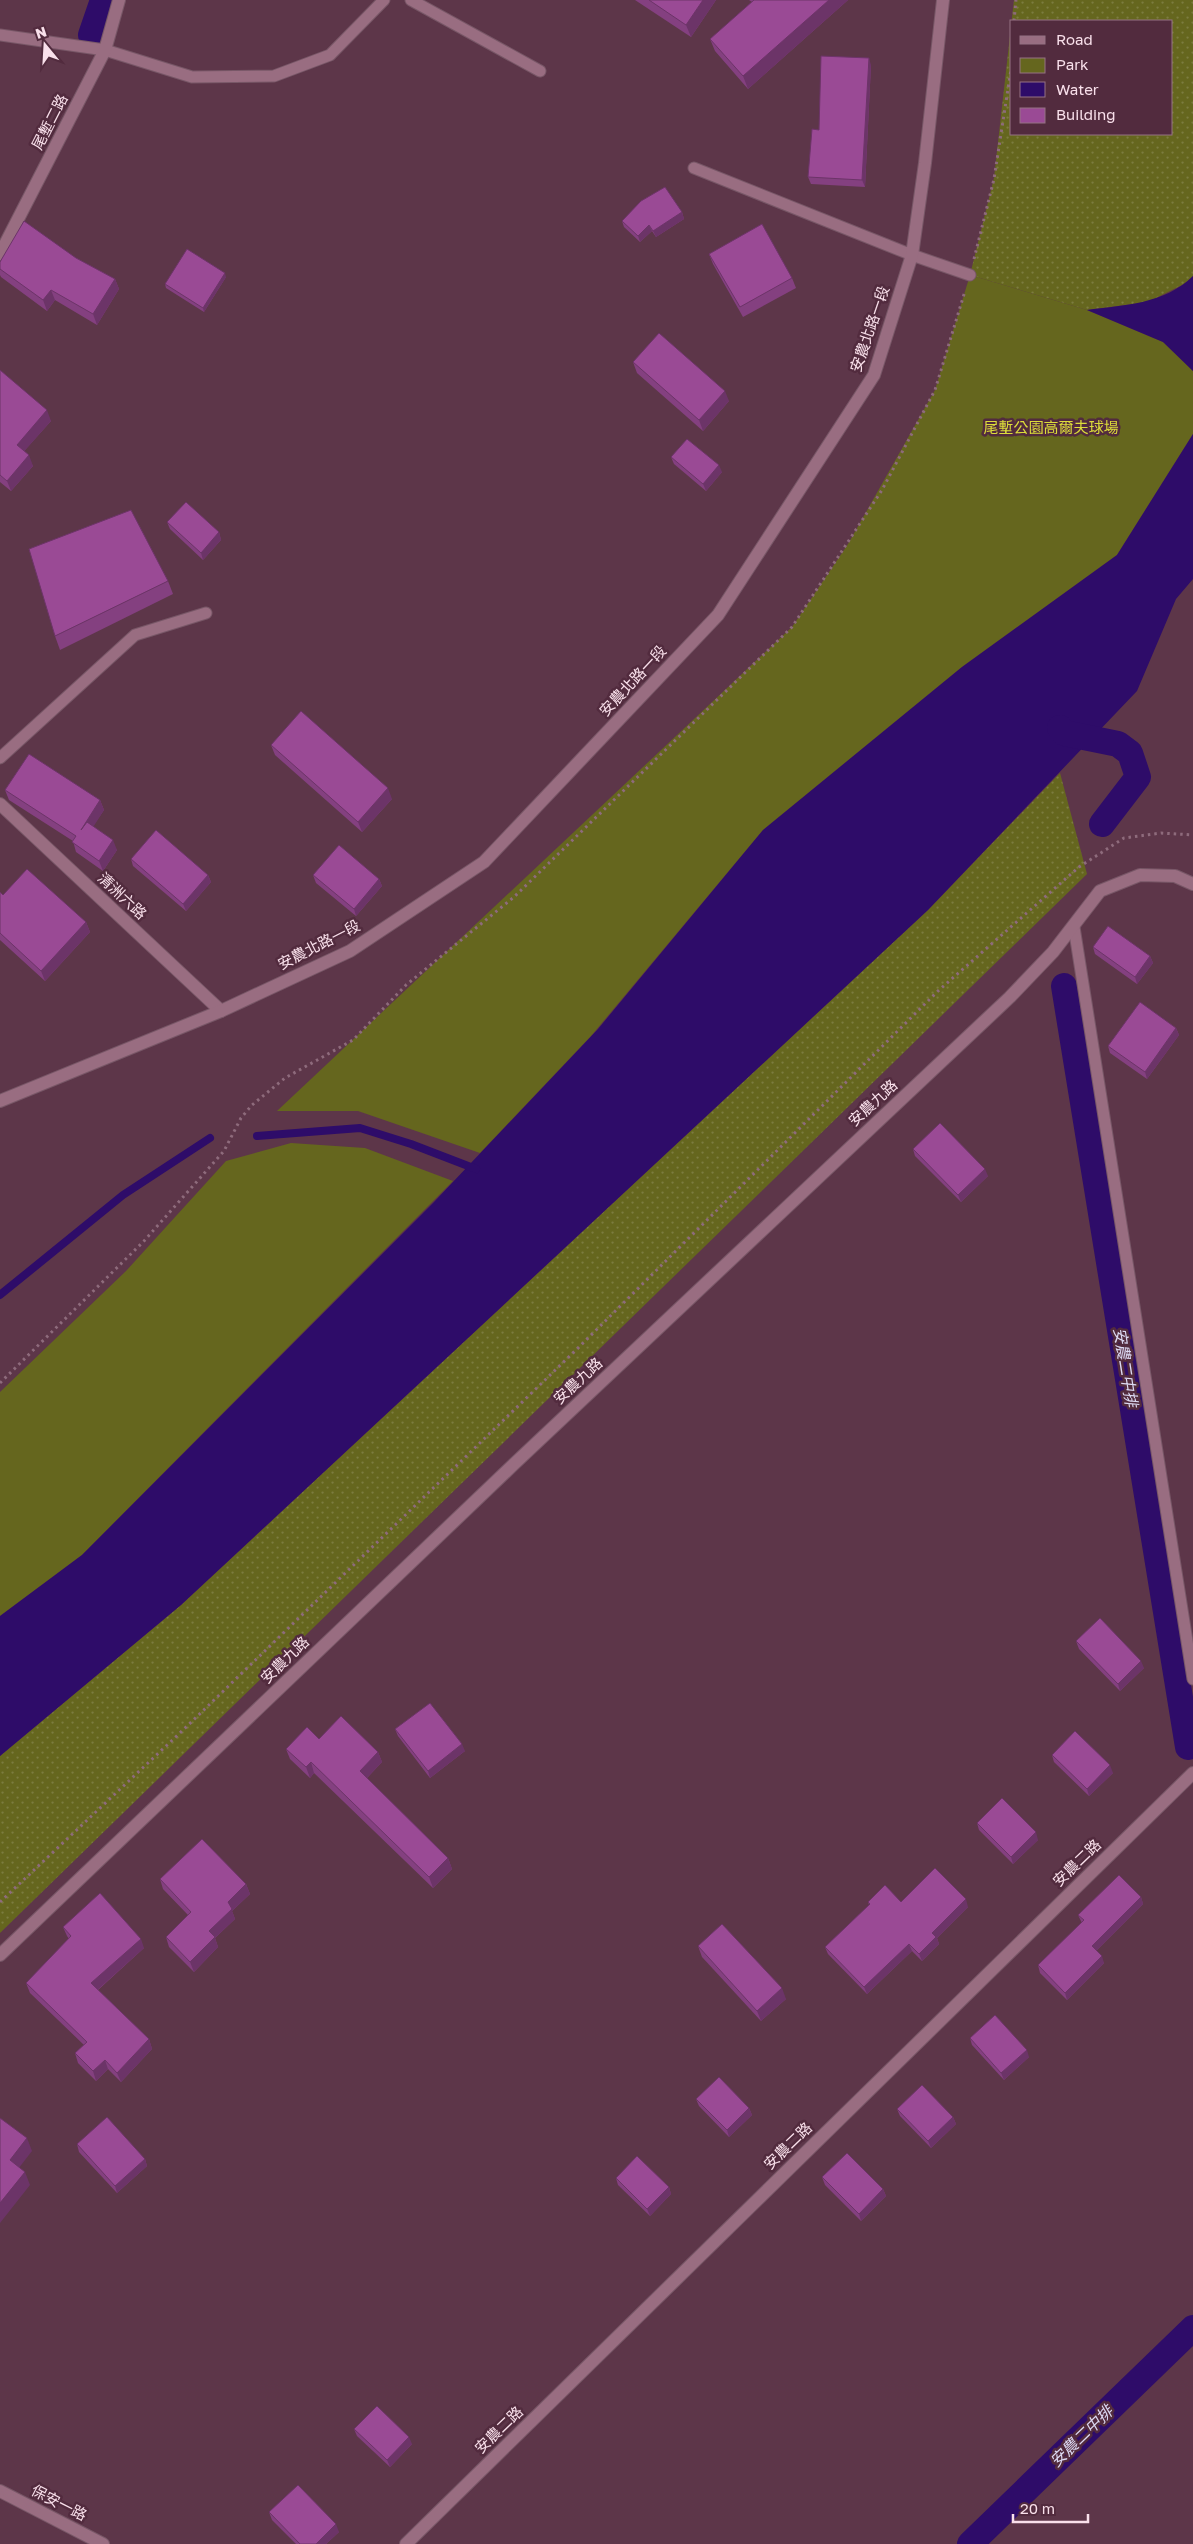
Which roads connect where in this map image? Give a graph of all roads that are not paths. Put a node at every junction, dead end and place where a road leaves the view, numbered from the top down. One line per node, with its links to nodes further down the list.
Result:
1 (119, 0): 6 (street, 尾塹二路)
2 (384, 0): 6 (lane)
3 (411, 0): 7 (lane)
4 (943, 0): 10 (street, 安農北路一段)
5 (0, 35): 6 (lane)
6 (106, 50): 9 (street, 尾塹二路)
7 (540, 71)
8 (694, 168): 10 (lane)
9 (0, 254)
10 (912, 255): 11 (lane); 17 (street, 安農北路一段)
11 (970, 275)
12 (206, 613): 13 (lane)
13 (0, 758)
14 (0, 804): 17 (street, 清洲六路)
15 (1193, 884): 16 (street, 安農九路)
16 (1074, 927): 19 (lane); 21 (street, 安農九路)
17 (221, 1011): 18 (street, 安農北路一段)
18 (0, 1101)
19 (1193, 1679)
20 (1193, 1773): 24 (street, 安農二路)
21 (0, 1954)
22 (0, 2491): 23 (street, 保安一路)
23 (103, 2544)
24 (406, 2544)

